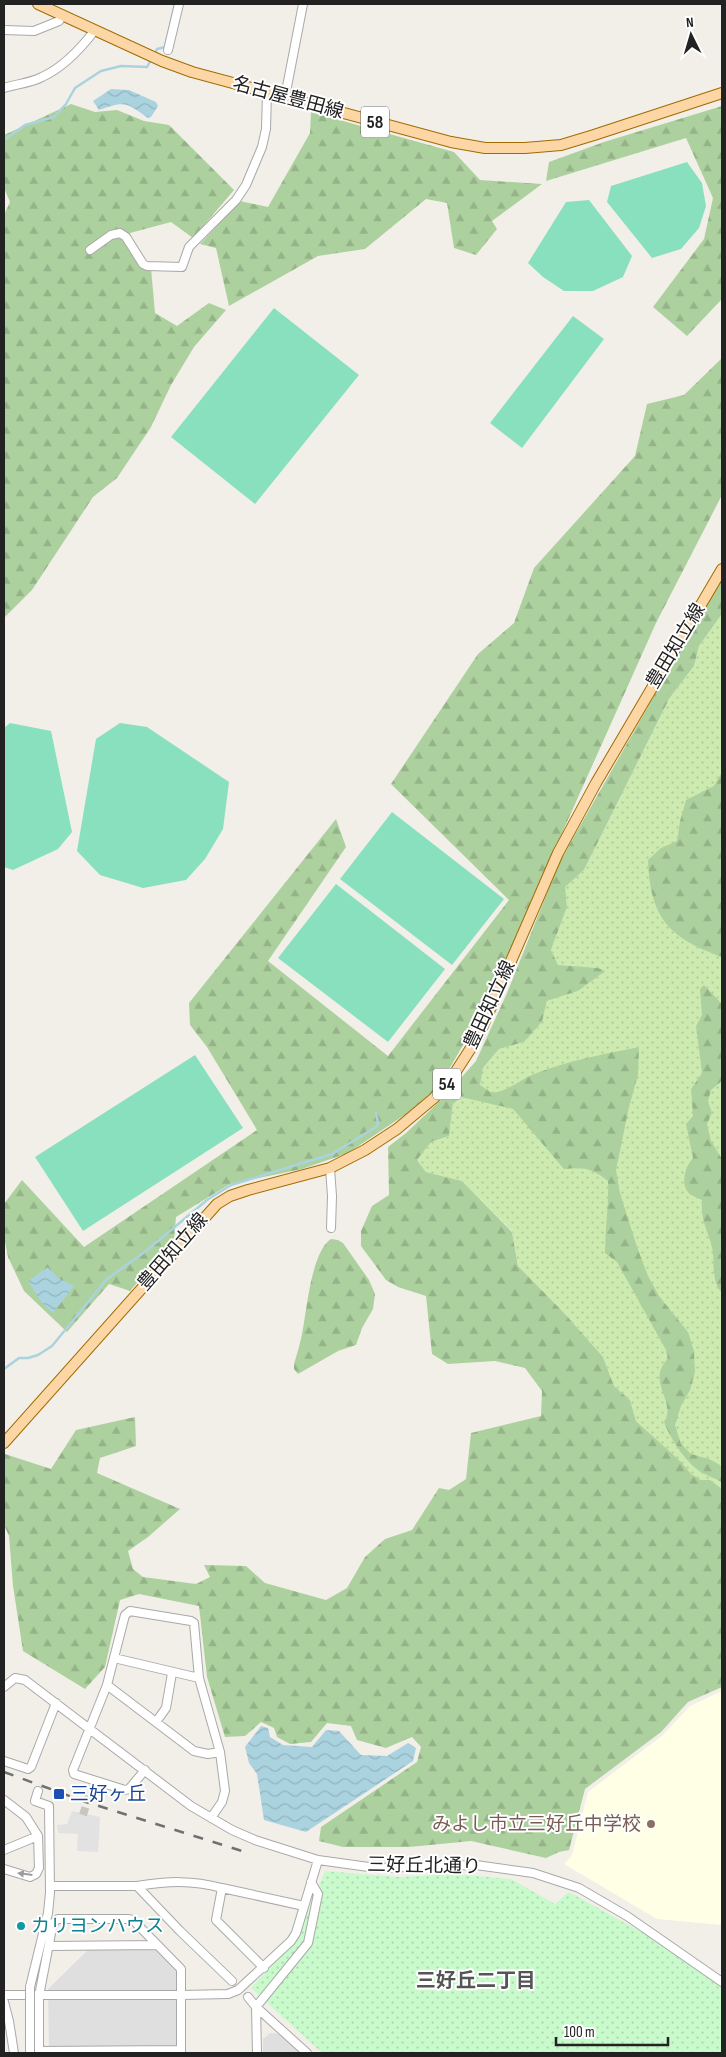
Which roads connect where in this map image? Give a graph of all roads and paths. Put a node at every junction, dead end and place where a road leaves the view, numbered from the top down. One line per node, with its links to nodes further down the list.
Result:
1 (38, 4): 4 (main road, 名古屋豊田線 / 58)
2 (179, 4): 7 (street)
3 (303, 4): 11 (street)
4 (63, 15): 5 (street); 6 (main road, 名古屋豊田線 / 58)
5 (4, 30)
6 (95, 30): 8 (street); 9 (main road, 名古屋豊田線 / 58)
7 (168, 50)
8 (4, 88)
9 (267, 92): 11 (main road, 名古屋豊田線 / 58); 12 (street)
10 (722, 93): 11 (main road, 名古屋豊田線 / 58)
11 (285, 98)
12 (90, 250)
13 (722, 569): 14 (main road, 豊田知立線 / 54)
14 (330, 1168): 15 (street); 16 (main road, 豊田知立線 / 54)
15 (331, 1228)
16 (4, 1443)
17 (114, 1658): 18 (street); 19 (street); 20 (street)
18 (172, 1673): 19 (street); 23 (street)
19 (198, 1678): 25 (street)
20 (107, 1685): 23 (street); 24 (street)
21 (4, 1687): 22 (street, 三好丘北通り)
22 (56, 1703): 24 (street, 三好丘北通り); 26 (street)
23 (156, 1722): 25 (street)
24 (90, 1728): 27 (street, 三好丘北通り); 27 (street)
25 (220, 1752): 30 (street)
26 (4, 1760)
27 (145, 1770): 30 (street, 三好丘北通り)
28 (38, 1791): 36 (street)
29 (4, 1800): 31 (street)
30 (211, 1818): 33 (street, 三好丘北通り)
31 (38, 1836): 32 (street); 34 (street, one-way to 34)
32 (4, 1850)
33 (318, 1860): 35 (street); 44 (street, 三好丘北通り)
34 (4, 1869)
35 (311, 1882): 39 (street); 50 (street)
36 (50, 1886): 37 (street); 54 (street, bridge)
37 (137, 1886): 38 (street); 43 (street)
38 (222, 1888): 39 (street); 42 (street)
39 (304, 1906): 42 (street)
40 (157, 1945): 41 (street); 41 (street); 46 (street)
41 (49, 1946): 47 (street)
42 (264, 1968): 46 (street)
43 (232, 1981)
44 (722, 1982)
45 (4, 1995): 47 (street)
46 (181, 1995): 47 (street); 52 (street)
47 (40, 1996): 51 (street)
48 (248, 1997): 50 (street)
49 (4, 2002): 53 (street)
50 (256, 2007): 55 (street); 56 (street)
51 (39, 2052): 52 (street)
52 (181, 2052)
53 (14, 2053)
54 (30, 2053)
55 (257, 2053)
56 (307, 2053)

